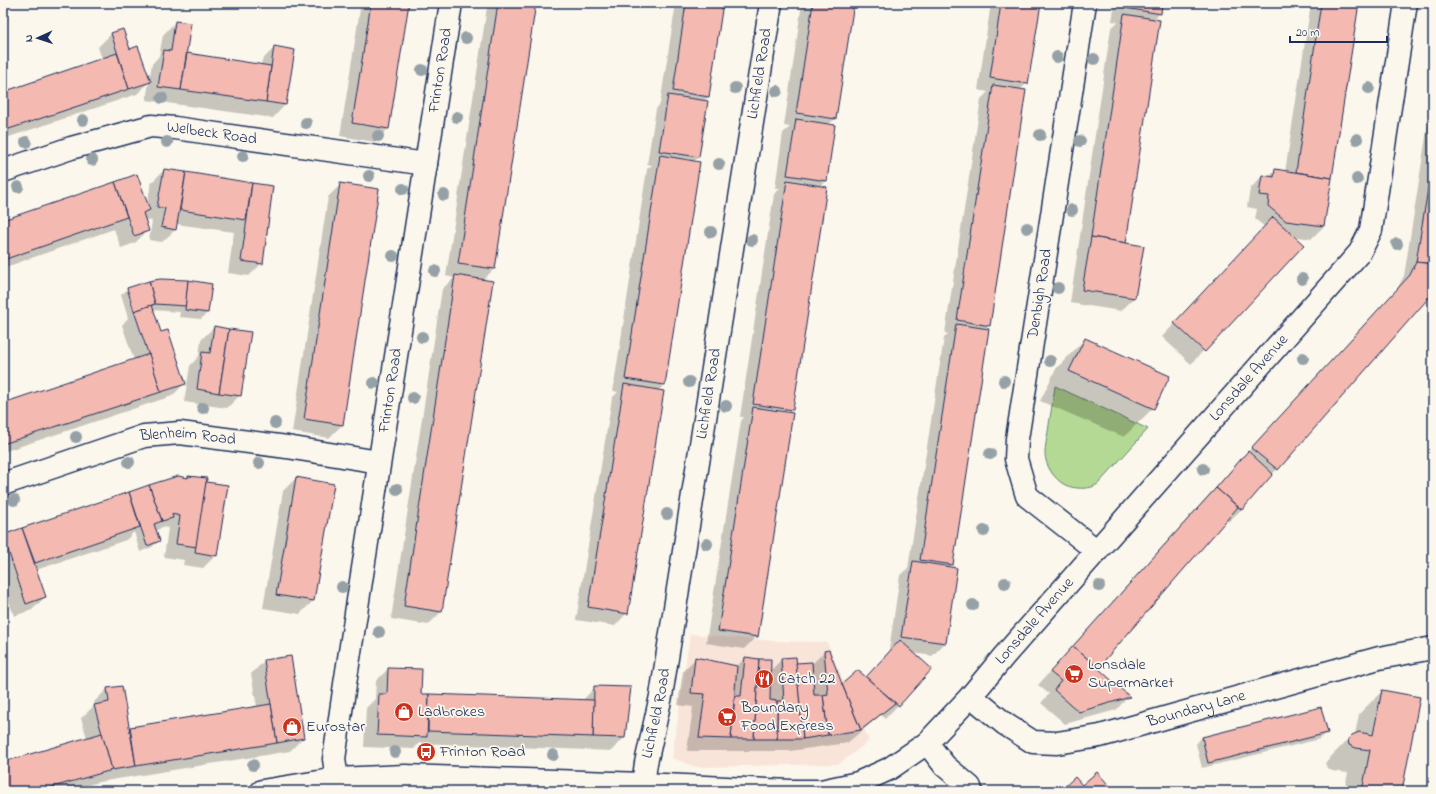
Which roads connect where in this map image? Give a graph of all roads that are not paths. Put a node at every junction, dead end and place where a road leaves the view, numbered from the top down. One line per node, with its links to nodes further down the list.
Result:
1 (451, 3): 5 (street, Frinton Road)
2 (771, 3): 14 (street, Lichfield Road)
3 (1085, 3): 9 (street, Denbigh Road)
4 (1406, 3): 9 (street, Lonsdale Avenue)
5 (426, 164): 6 (street, Welbeck Road); 7 (street, Frinton Road)
6 (3, 171)
7 (380, 462): 8 (street, Blenheim Road); 13 (street, Frinton Road)
8 (3, 484)
9 (1097, 551): 11 (street, Lonsdale Avenue)
10 (1433, 648): 11 (street, Boundary Lane)
11 (971, 696): 12 (street, Lonsdale Avenue)
12 (927, 742): 16 (street, Lonsdale Avenue); 17 (street)
13 (337, 779): 14 (street, Lonsdale Avenue); 15 (street, Lonsdale Avenue)
14 (643, 784): 16 (street, Lonsdale Avenue)
15 (262, 791)
16 (821, 791)
17 (971, 791)

